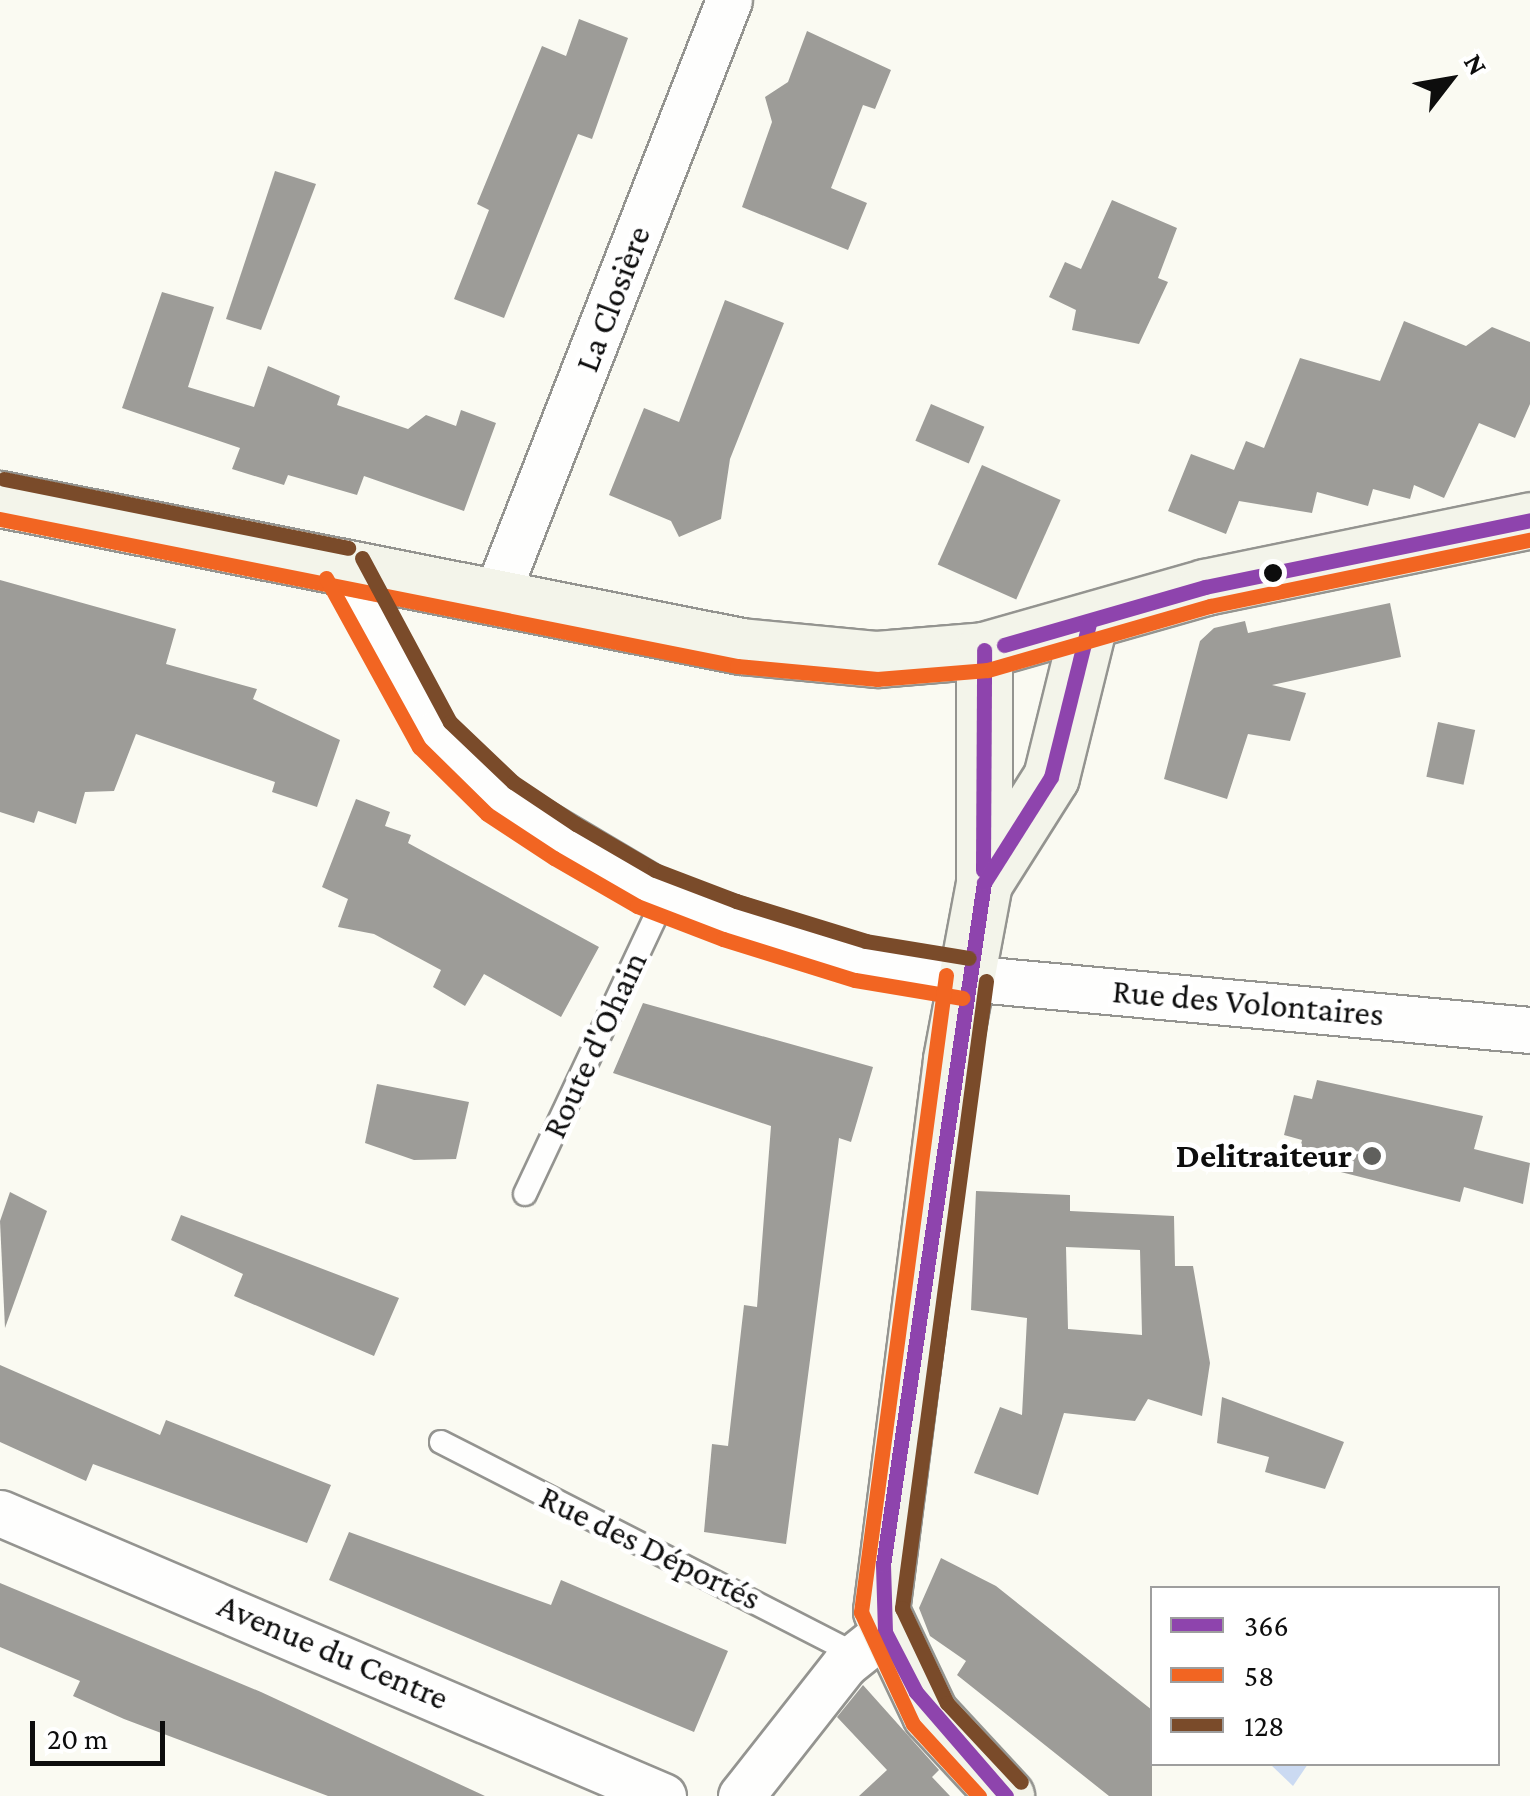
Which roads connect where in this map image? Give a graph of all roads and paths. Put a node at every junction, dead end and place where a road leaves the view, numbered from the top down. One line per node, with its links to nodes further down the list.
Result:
1 (729, 0): 5 (street, La Closière)
2 (0, 499): 4 (main road)
3 (1530, 520): 6 (main road)
4 (344, 568): 5 (main road); 9 (street)
5 (495, 598): 7 (main road)
6 (1089, 624): 7 (main road); 8 (main road)
7 (984, 650): 8 (main road)
8 (984, 883): 10 (main road)
9 (665, 896): 10 (street); 12 (lane, Route d'Ohain)
10 (966, 978): 11 (street, Rue des Volontaires); 15 (main road)
11 (1530, 1030)
12 (525, 1194)
13 (440, 1442): 15 (lane, Rue des Déportés)
14 (0, 1513): 16 (street, Avenue du Centre)
15 (871, 1644): 17 (street); 18 (main road)
16 (662, 1796)
17 (741, 1796)
18 (1006, 1796)

